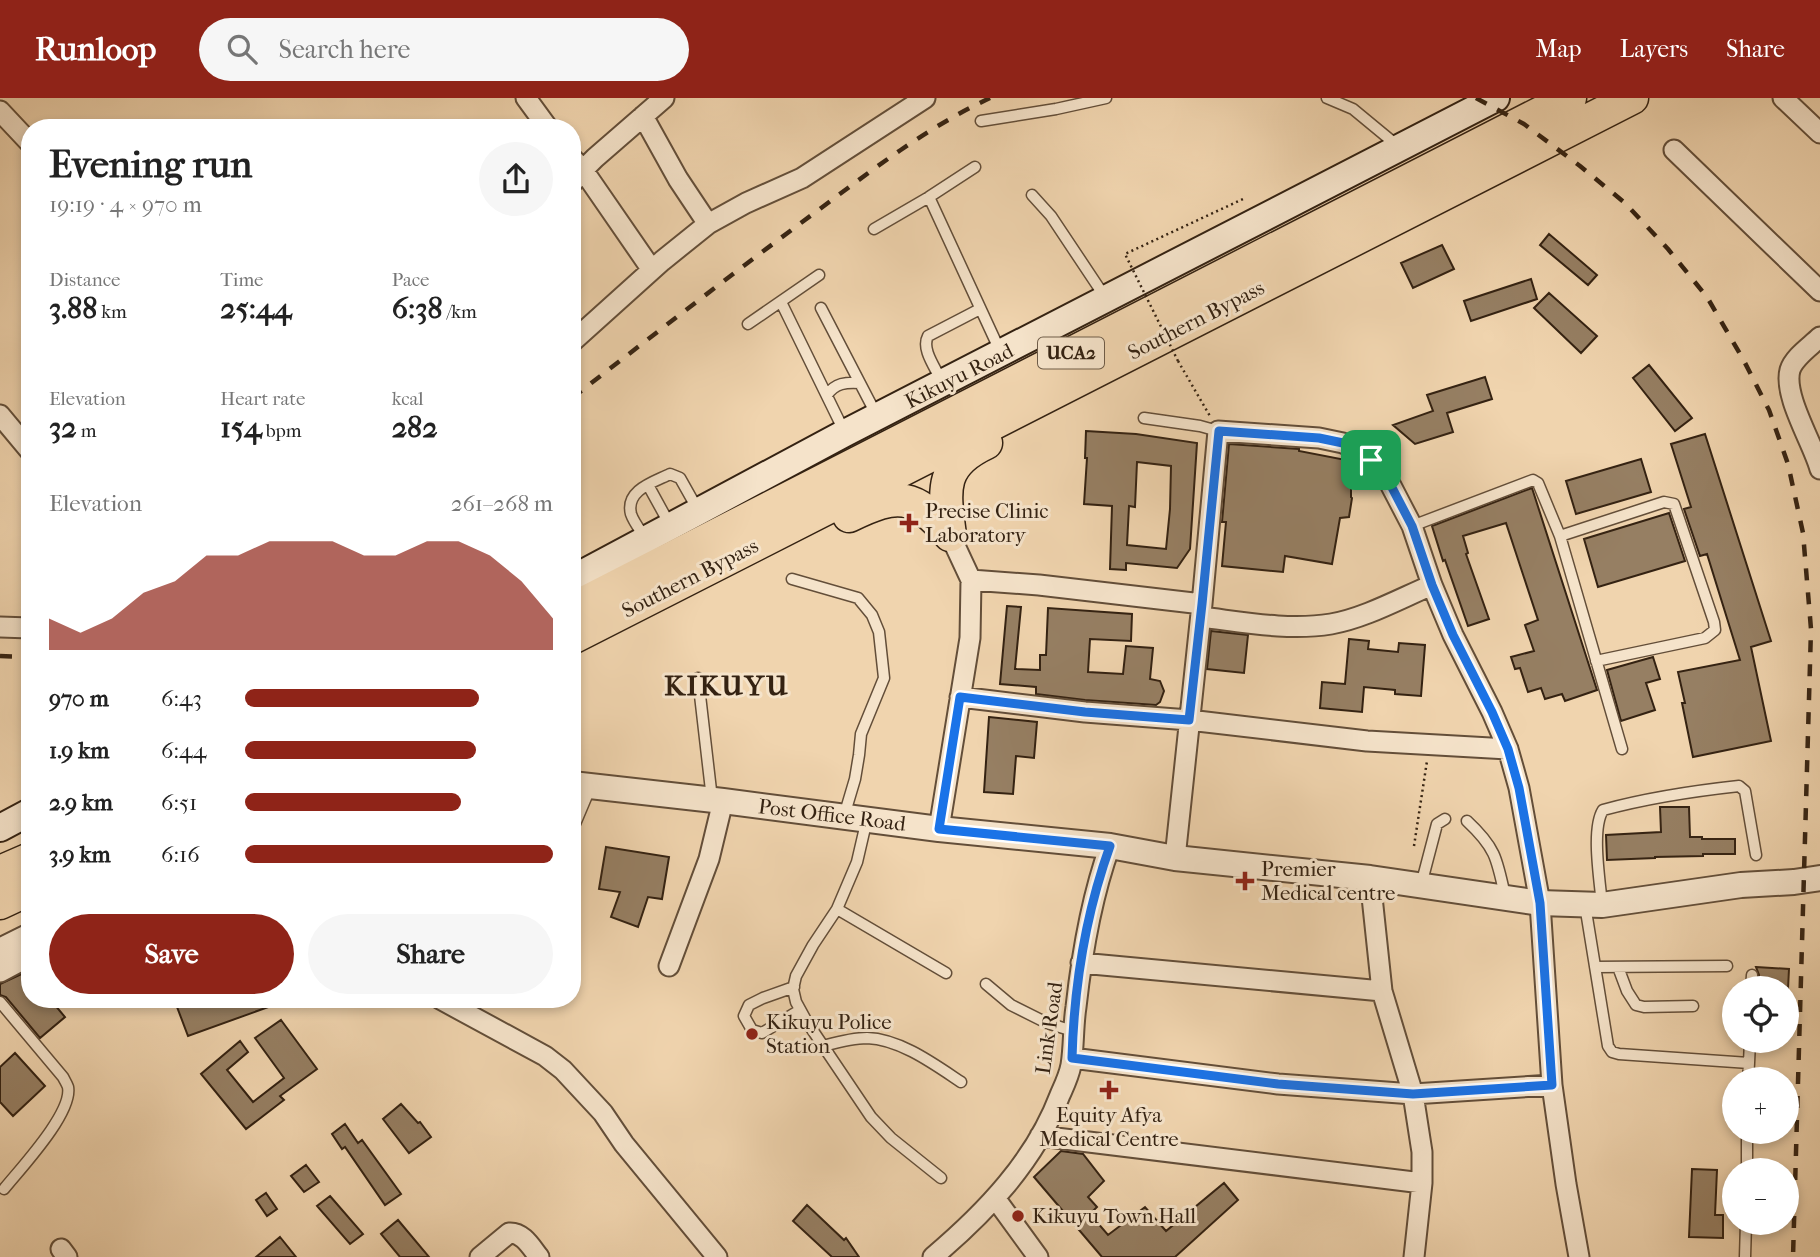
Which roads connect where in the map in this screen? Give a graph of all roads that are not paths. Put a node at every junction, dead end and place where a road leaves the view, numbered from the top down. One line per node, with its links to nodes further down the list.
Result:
1 (526, 98): 12 (street)
2 (664, 98): 11 (street)
3 (1106, 98): 13 (lane)
4 (1327, 98): 16 (lane)
5 (1496, 98): 16 (main road, Kikuyu Road)
6 (1570, 98): 59 (highway, Southern Bypass / UCA2)
7 (1632, 98): 36 (highway, Southern Bypass / UCA2)
8 (1783, 98): 15 (street)
9 (919, 100): 23 (street)
10 (0, 111): 14 (street)
11 (643, 116): 18 (street); 23 (street)
12 (541, 119)
13 (981, 121)
14 (21, 133)
15 (1820, 133)
16 (1399, 147): 28 (main road, Kikuyu Road)
17 (1674, 150): 27 (street)
18 (581, 167)
19 (975, 167): 22 (lane)
20 (581, 178): 25 (street)
21 (1032, 195): 28 (lane)
22 (929, 197): 24 (lane); 31 (lane)
23 (708, 224): 25 (street)
24 (874, 229)
25 (652, 270): 33 (street)
26 (819, 275): 29 (lane)
27 (1820, 291)
28 (1107, 300): 35 (main road, Kikuyu Road)
29 (781, 302): 32 (lane); 39 (lane)
30 (821, 308): 37 (lane)
31 (980, 309): 35 (lane); 38 (lane)
32 (748, 324)
33 (581, 334)
34 (1820, 337): 46 (street)
35 (1001, 354): 38 (main road, Kikuyu Road)
36 (1115, 362): 51 (highway); 58 (highway, Southern Bypass / UCA2)
37 (860, 383): 39 (lane); 41 (lane)
38 (943, 384): 41 (main road, Kikuyu Road)
39 (827, 395): 44 (lane)
40 (0, 415): 45 (street)
41 (877, 418): 44 (main road, Kikuyu Road)
42 (1144, 418): 43 (lane)
43 (1219, 431): 50 (street); 60 (street)
44 (845, 433): 48 (main road, Kikuyu Road)
45 (21, 440)
46 (1820, 469)
47 (648, 485): 48 (lane); 49 (lane); 53 (lane)
48 (699, 511): 49 (main road, Kikuyu Road)
49 (671, 526): 53 (main road, Kikuyu Road)
50 (1412, 526): 52 (lane); 57 (street)
51 (950, 535): 56 (street); 58 (highway)
52 (1560, 536): 64 (lane); 64 (lane)
53 (646, 539): 54 (main road, Kikuyu Road)
54 (581, 574)
55 (792, 579): 73 (lane)
56 (971, 580): 60 (street); 66 (street)
57 (1432, 585): 60 (street); 68 (street)
58 (664, 592): 63 (highway, Southern Bypass / UCA2)
59 (581, 604)
60 (1201, 611): 67 (street)
61 (0, 627): 62 (street)
62 (21, 628)
63 (581, 634)
64 (1596, 661): 69 (lane)
65 (698, 678): 71 (lane)
66 (960, 697): 67 (street); 77 (street)
67 (1189, 720): 68 (street); 80 (street)
68 (1508, 749): 89 (street)
69 (1622, 749)
70 (582, 785): 71 (street, Post Office Road)
71 (718, 800): 73 (street, Post Office Road); 96 (street)
72 (21, 817): 76 (main road)
73 (856, 818): 77 (street, Post Office Road); 91 (lane)
74 (1445, 819): 85 (lane)
75 (1467, 821): 87 (lane)
76 (0, 828)
77 (939, 829): 78 (street, Post Office Road)
78 (1110, 846): 80 (street, Post Office Road); 95 (street, Link Road)
79 (1756, 855): 90 (lane)
80 (1175, 858): 83 (street, Post Office Road)
81 (21, 863): 82 (highway)
82 (0, 872)
83 (1370, 878): 85 (street, Post Office Road); 104 (street)
84 (1820, 878): 90 (street, Post Office Road)
85 (1421, 885): 87 (street, Post Office Road)
86 (21, 893): 88 (highway)
87 (1505, 898): 89 (street, Post Office Road)
88 (0, 903)
89 (1540, 903): 90 (street, Post Office Road); 116 (street)
90 (1593, 905): 98 (lane)
91 (837, 909): 101 (lane); 103 (lane)
92 (21, 940): 93 (street)
93 (0, 951)
94 (21, 961): 100 (street)
95 (1081, 963): 104 (street); 109 (street, Link Road)
96 (669, 966)
97 (1727, 966): 99 (lane)
98 (1595, 967): 99 (lane); 113 (lane)
99 (1618, 967): 106 (lane)
100 (0, 972)
101 (946, 973)
102 (986, 984): 109 (lane)
103 (794, 986): 108 (lane); 108 (lane)
104 (1382, 991): 117 (street)
105 (0, 1002): 121 (lane)
106 (1693, 1006)
107 (457, 1008): 126 (street)
108 (800, 1010): 110 (lane)
109 (1073, 1031): 112 (street, Link Road)
110 (823, 1046): 115 (lane); 119 (lane)
111 (1749, 1053): 113 (lane)
112 (1072, 1058): 117 (street); 118 (street, Link Road)
113 (1749, 1063): 114 (lane)
114 (1749, 1067)
115 (961, 1082)
116 (1552, 1085): 117 (street); 130 (street)
117 (1413, 1094): 120 (street)
118 (1040, 1136): 120 (street); 122 (street, Link Road)
119 (941, 1178)
120 (1422, 1183): 129 (street)
121 (4, 1189)
122 (995, 1198): 127 (street, Link Road); 128 (street)
123 (1746, 1235): 131 (lane)
124 (480, 1257): 125 (street)
125 (539, 1257)
126 (718, 1257)
127 (933, 1257)
128 (1038, 1257)
129 (1415, 1257)
130 (1579, 1257)
131 (1745, 1257)

